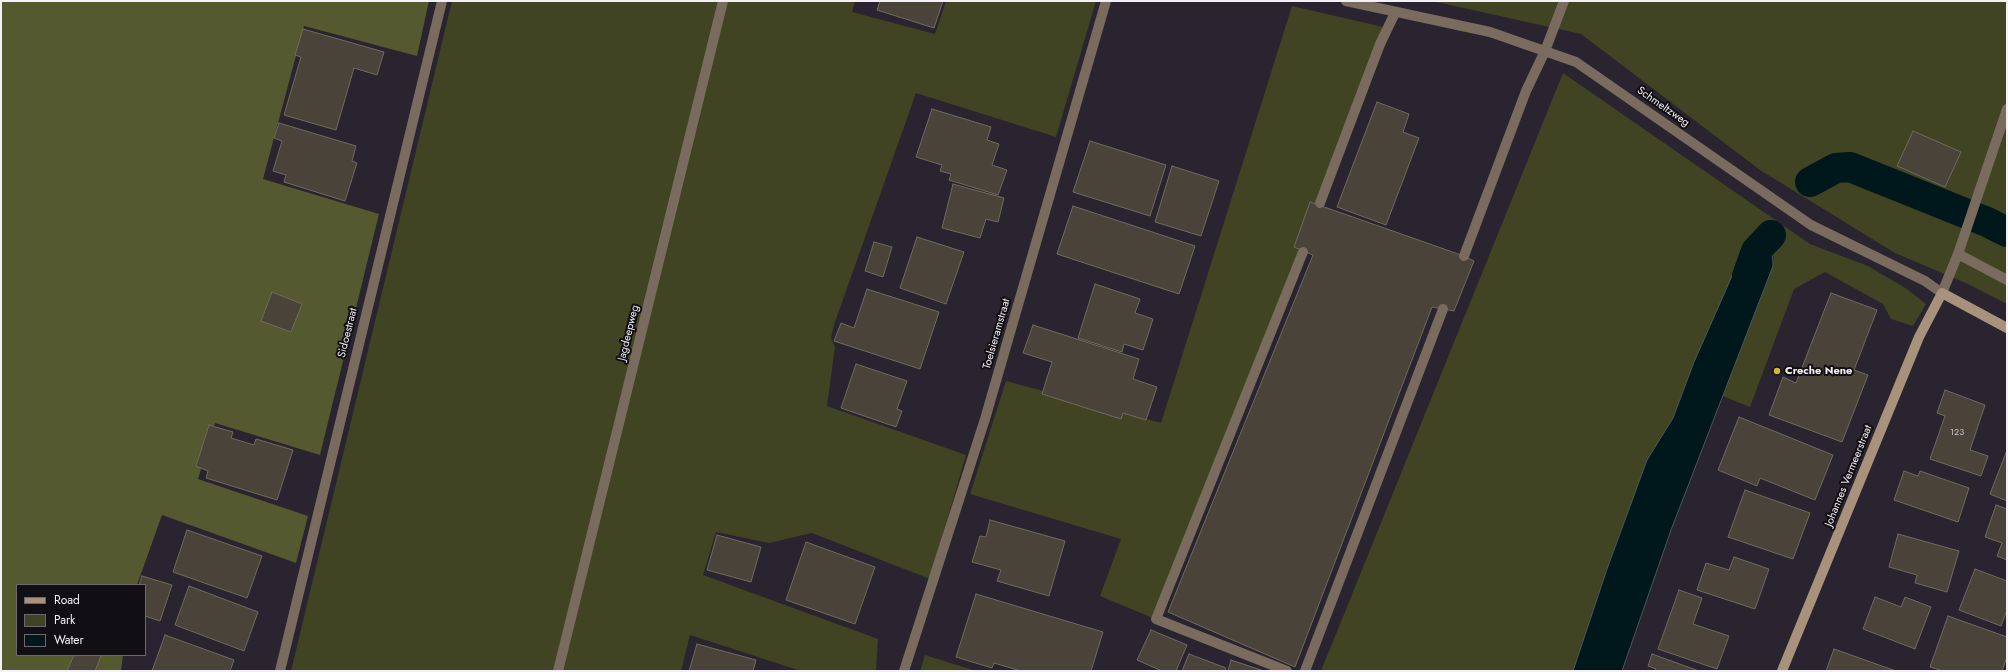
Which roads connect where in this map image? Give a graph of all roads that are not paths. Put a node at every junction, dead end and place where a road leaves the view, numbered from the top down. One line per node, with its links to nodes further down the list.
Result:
1 (442, 1): 17 (street, Sidoestraat)
2 (722, 1): 18 (street, Jagdeepweg)
3 (1106, 1): 19 (street, Toelsieramstraat)
4 (1346, 1): 6 (street, Schmeltzweg)
5 (1564, 1): 7 (street)
6 (1395, 13): 7 (street, Schmeltzweg); 9 (street)
7 (1545, 51): 12 (street); 14 (street, Schmeltzweg)
8 (2007, 109): 11 (street)
9 (1320, 203)
10 (1303, 252): 20 (street)
11 (1958, 254): 13 (street); 14 (street)
12 (1464, 256)
13 (2007, 280)
14 (1942, 293): 16 (street); 22 (street, Johannes Vermeerstraat)
15 (1443, 309): 21 (street)
16 (2007, 328)
17 (280, 671)
18 (558, 671)
19 (904, 671)
20 (1287, 671)
21 (1305, 671)
22 (1782, 671)

